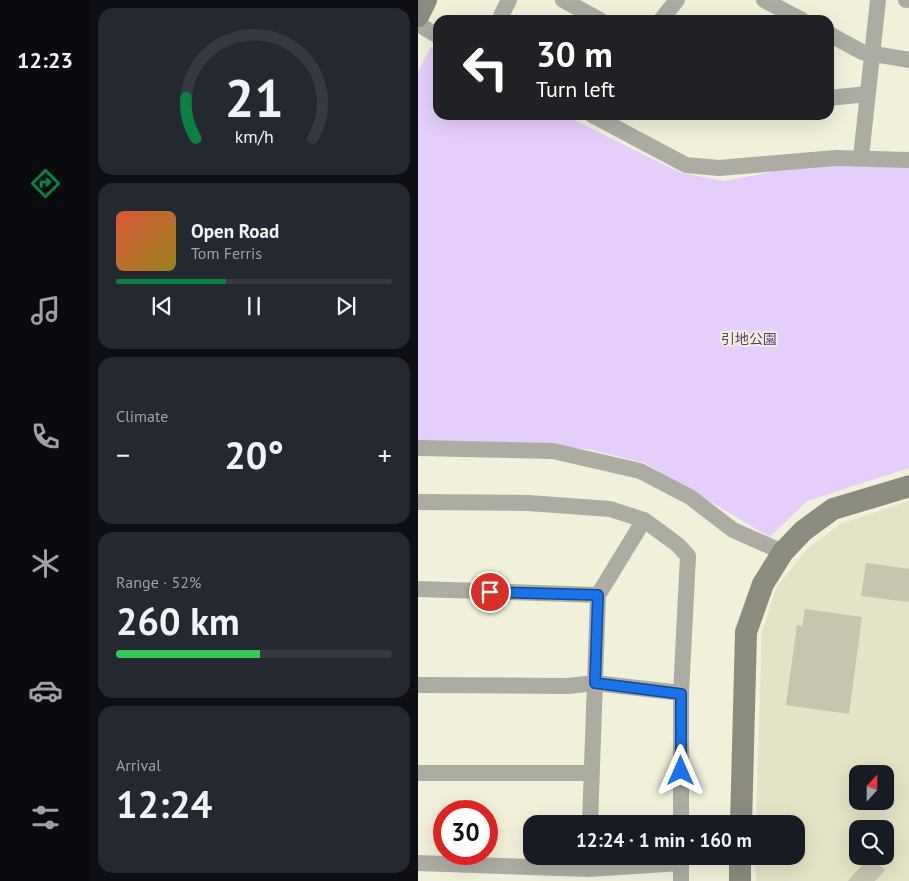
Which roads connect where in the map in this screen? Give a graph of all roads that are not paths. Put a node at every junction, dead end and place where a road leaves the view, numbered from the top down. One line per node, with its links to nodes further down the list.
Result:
1 (426, 0): 11 (street)
2 (509, 0): 7 (street)
3 (563, 0): 8 (street)
4 (677, 0): 9 (street)
5 (764, 0): 10 (street)
6 (878, 0): 15 (street)
7 (502, 15)
8 (591, 15)
9 (665, 15)
10 (792, 15)
11 (418, 16)
12 (418, 24): 13 (street)
13 (433, 33)
14 (834, 36): 15 (street)
15 (871, 54): 16 (street); 17 (street)
16 (910, 60)
17 (867, 94): 18 (street); 20 (street)
18 (834, 97)
19 (604, 120): 20 (street)
20 (861, 157): 21 (street)
21 (910, 160)
22 (418, 448): 26 (street)
23 (910, 486): 26 (street)
24 (418, 502): 25 (street)
25 (644, 520): 28 (street); 31 (street)
26 (783, 552): 36 (street)
27 (418, 589): 28 (street)
28 (598, 595): 29 (street)
29 (595, 683): 30 (street); 31 (street); 33 (street)
30 (418, 685)
31 (681, 694): 35 (street)
32 (418, 773): 33 (street)
33 (591, 774): 34 (street)
34 (590, 815)
35 (681, 815)
36 (741, 815)
37 (418, 863): 41 (street)
38 (630, 865): 41 (street)
39 (681, 865): 42 (street)
40 (740, 865): 43 (street)
41 (589, 869)
42 (681, 881)
43 (740, 881)

